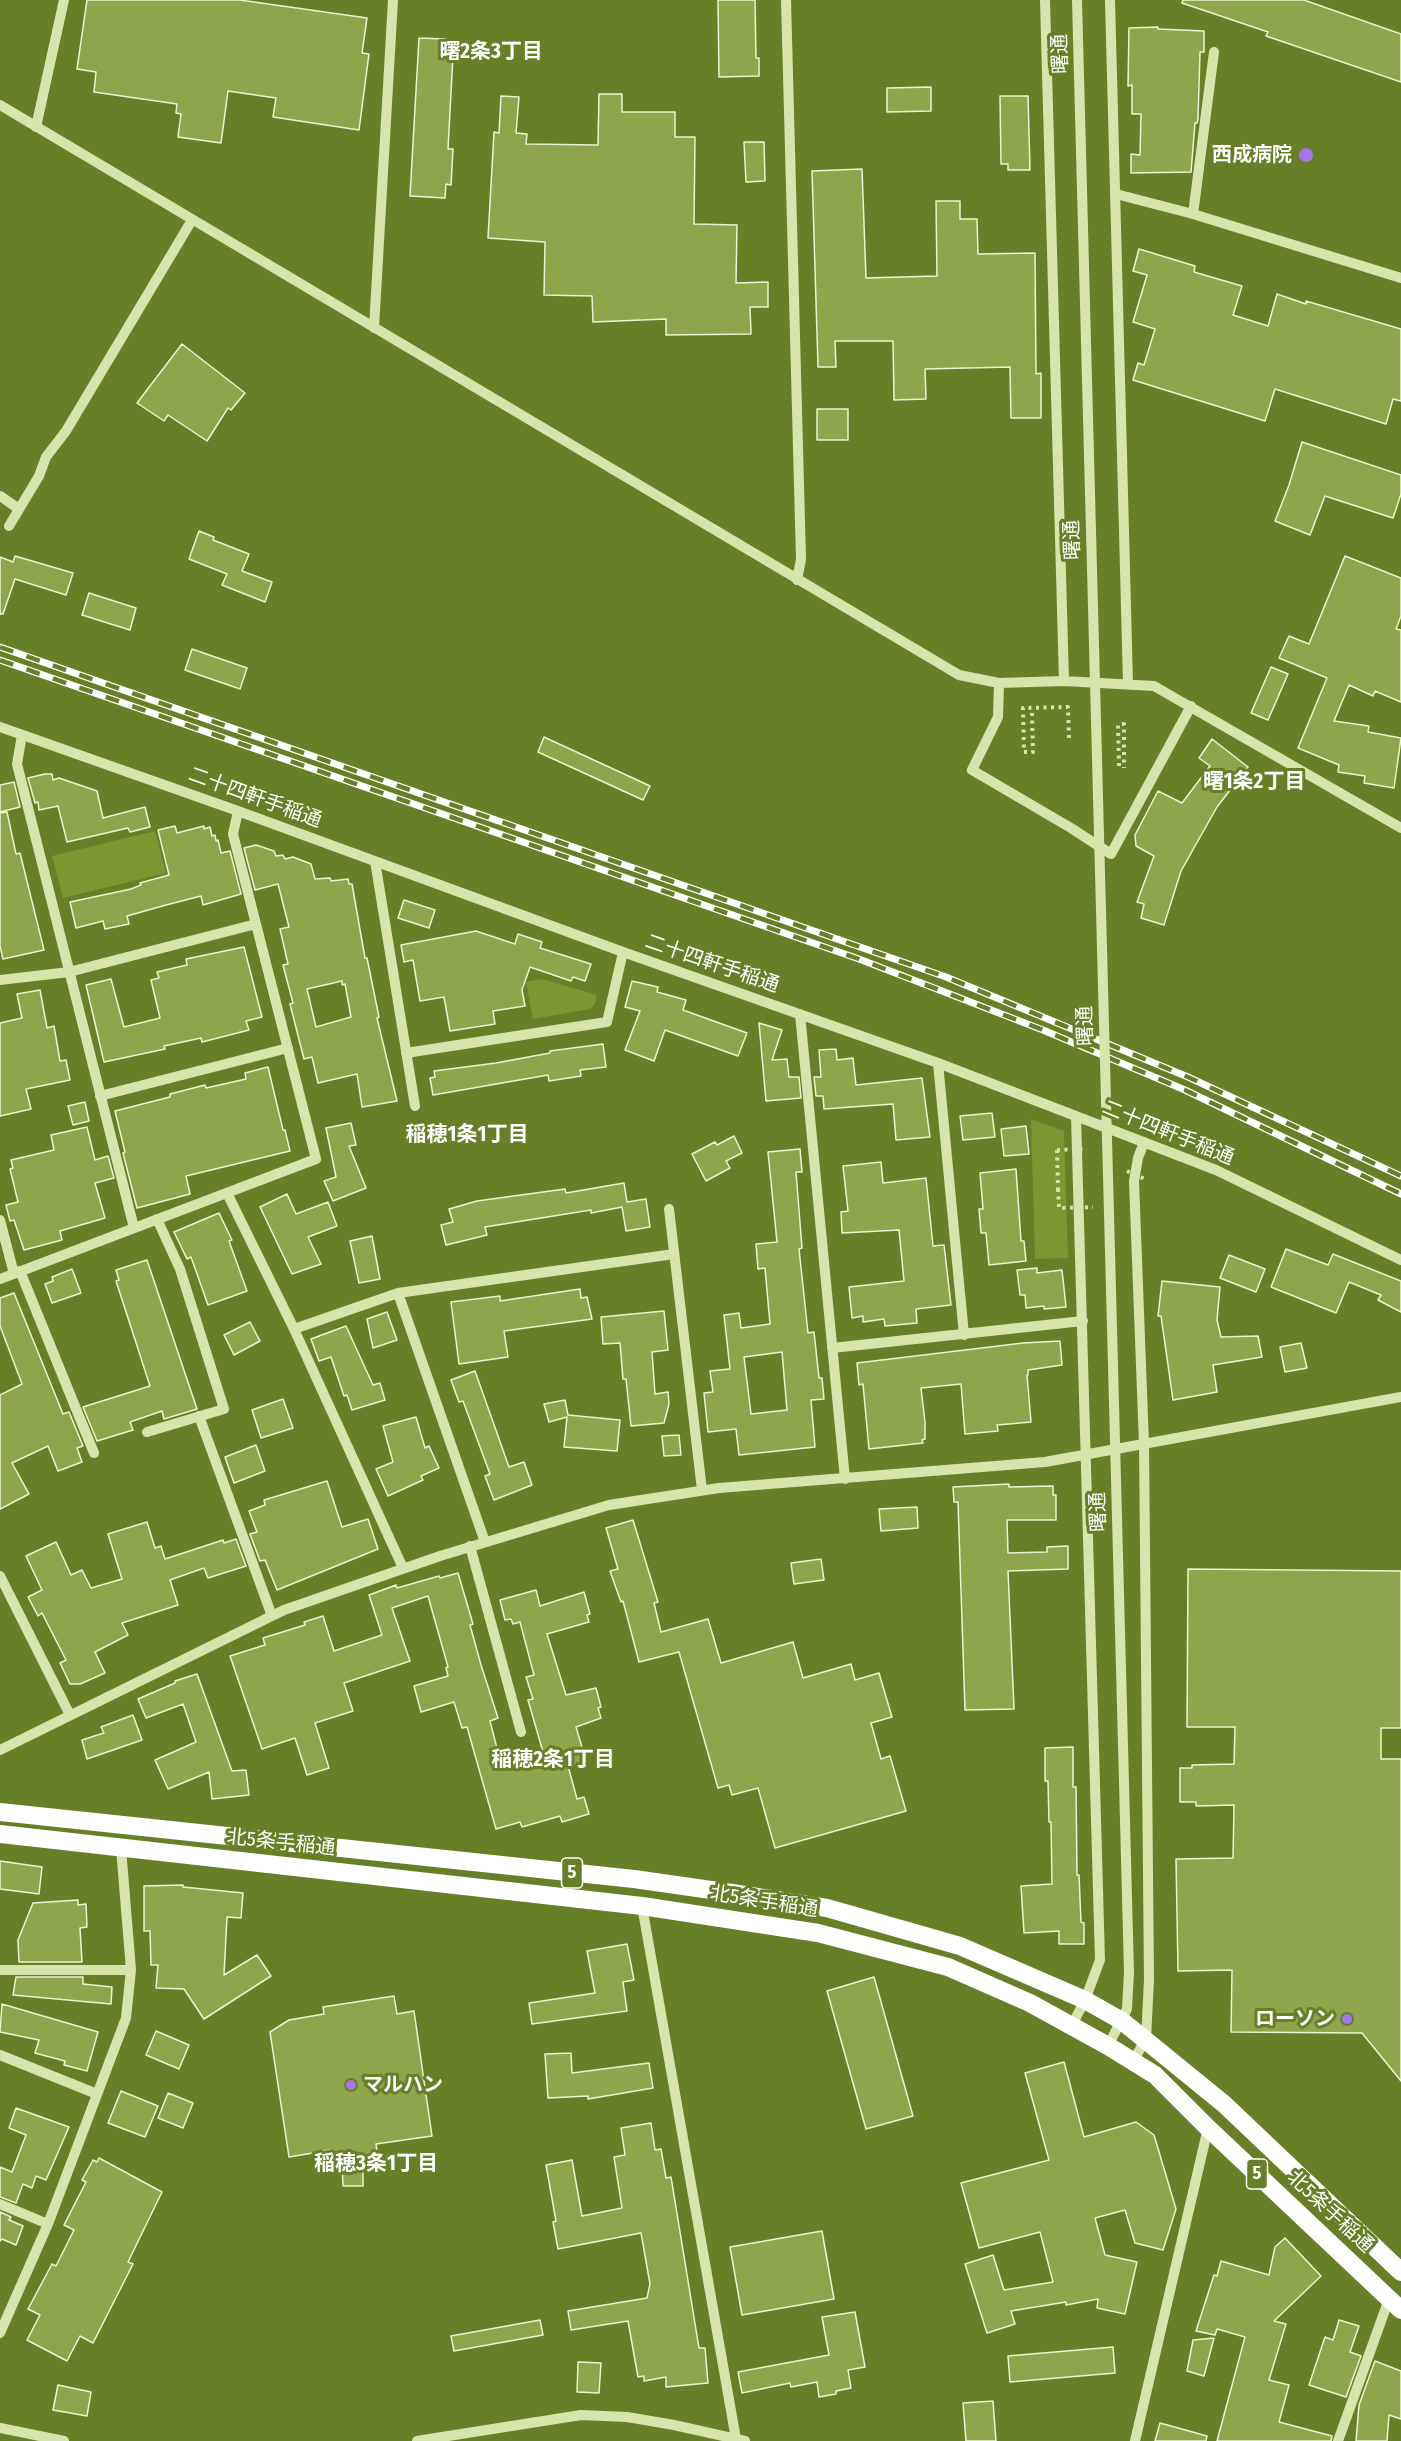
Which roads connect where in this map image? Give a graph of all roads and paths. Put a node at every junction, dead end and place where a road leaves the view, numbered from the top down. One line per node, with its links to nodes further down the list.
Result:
1 (64, 0): 9 (street)
2 (393, 0): 14 (street)
3 (786, 0): 18 (street)
4 (1045, 0): 19 (street)
5 (1077, 0): 85 (street, 曙通, bridge)
6 (1110, 0): 10 (street)
7 (1214, 52): 11 (street)
8 (0, 105): 9 (street)
9 (36, 127): 12 (street)
10 (1116, 194): 11 (street); 21 (street)
11 (1193, 214): 13 (street)
12 (192, 220): 14 (street); 16 (street)
13 (1401, 278)
14 (374, 328): 18 (street)
15 (0, 496): 16 (street)
16 (19, 510): 17 (street)
17 (9, 526)
18 (797, 580): 20 (street)
19 (1064, 681): 20 (street); 21 (street)
20 (999, 683): 22 (street)
21 (1128, 683): 22 (street)
22 (1191, 706): 30 (street)
23 (1032, 713): 26 (path)
24 (0, 728): 25 (street, 二十四軒手稲通)
25 (22, 735): 29 (street, 二十四軒手稲通); 34 (street)
26 (1069, 740)
27 (1119, 766): 28 (path)
28 (1124, 768)
29 (238, 811): 31 (street, 二十四軒手稲通); 32 (street)
30 (1401, 828)
31 (375, 861): 33 (street, 二十四軒手稲通); 38 (street)
32 (256, 924): 34 (street); 37 (street)
33 (623, 952): 36 (street, 二十四軒手稲通); 38 (street)
34 (69, 972): 35 (street); 40 (street)
35 (0, 980)
36 (800, 1014): 39 (street, 二十四軒手稲通); 61 (street)
37 (288, 1048): 40 (street); 47 (street)
38 (406, 1053): 41 (street)
39 (938, 1063): 42 (street, 二十四軒手稲通); 60 (street)
40 (100, 1096): 52 (street)
41 (415, 1106)
42 (1076, 1116): 43 (street, 二十四軒手稲通); 58 (street)
43 (1144, 1142): 54 (street, 二十四軒手稲通); 65 (street)
44 (1083, 1149): 48 (path, bridge)
45 (1127, 1171): 46 (path, bridge)
46 (1145, 1179)
47 (227, 1193): 50 (street); 59 (street)
48 (1093, 1206)
49 (669, 1209): 53 (street)
50 (157, 1219): 52 (street); 63 (street)
51 (0, 1220): 55 (street)
52 (134, 1228): 55 (street)
53 (674, 1254): 57 (street); 69 (street)
54 (1401, 1260)
55 (17, 1272): 56 (street); 66 (street)
56 (0, 1279)
57 (398, 1293): 59 (street); 70 (street)
58 (1083, 1322): 60 (street); 67 (street)
59 (294, 1329): 72 (street)
60 (964, 1335): 61 (street)
61 (832, 1348): 68 (street)
62 (1401, 1398): 65 (street)
63 (199, 1416): 64 (street); 74 (street)
64 (147, 1432)
65 (1144, 1444): 67 (street); 87 (street)
66 (94, 1454)
67 (1086, 1454): 68 (street); 84 (street)
68 (845, 1479): 69 (street)
69 (702, 1490): 70 (street)
70 (485, 1542): 71 (street)
71 (470, 1546): 72 (street); 76 (street)
72 (403, 1568): 74 (street)
73 (0, 1576): 75 (street)
74 (272, 1616): 75 (street)
75 (70, 1715): 77 (street)
76 (521, 1732)
77 (0, 1750)
78 (0, 1812): 84 (highway, 北5条手稲通 / 5)
79 (0, 1834): 80 (highway, 北5条手稲通 / 5)
80 (121, 1848): 81 (highway, 北5条手稲通 / 5); 83 (street)
81 (642, 1906): 86 (highway, 北5条手稲通 / 5); 99 (street)
82 (0, 1970): 83 (street)
83 (131, 1970): 91 (street)
84 (1085, 2000): 85 (highway, 北5条手稲通 / 5); 86 (street)
85 (1122, 2021): 87 (highway, 北5条手稲通 / 5); 88 (street, 曙通)
86 (1072, 2025): 88 (highway, 北5条手稲通 / 5)
87 (1146, 2039): 90 (street); 95 (highway, 北5条手稲通 / 5)
88 (1108, 2046): 90 (highway, 北5条手稲通 / 5)
89 (0, 2055): 91 (street)
90 (1133, 2061): 92 (highway, 北5条手稲通 / 5)
91 (97, 2094): 94 (street)
92 (1208, 2128): 96 (highway, 北5条手稲通 / 5); 102 (street)
93 (0, 2204): 94 (street)
94 (48, 2224): 97 (street)
95 (1401, 2272)
96 (1395, 2304): 103 (street)
97 (0, 2333)
98 (0, 2428): 100 (street)
99 (741, 2440): 101 (street)
100 (64, 2441)
101 (417, 2441)
102 (1135, 2441)
103 (1338, 2441)

